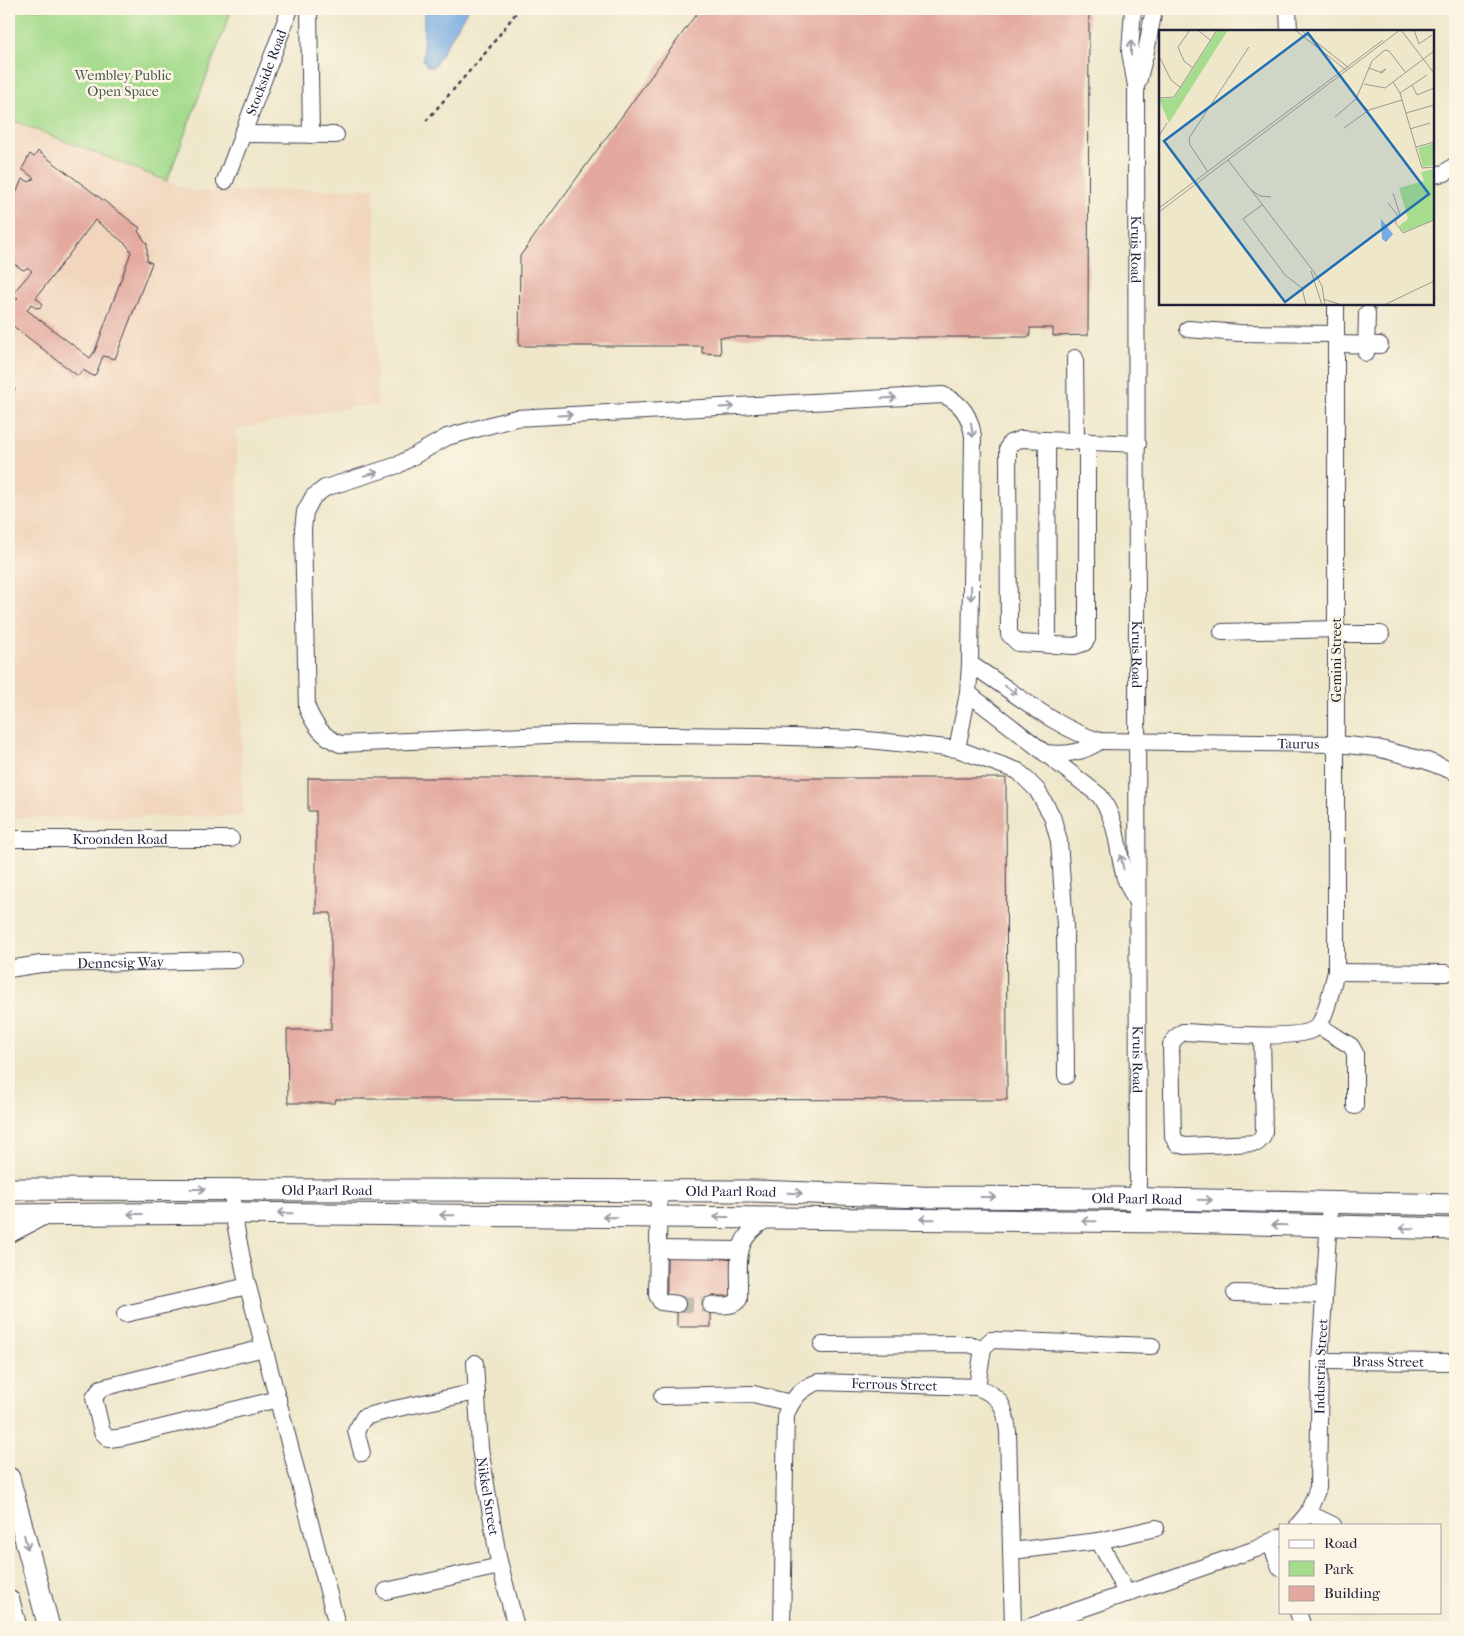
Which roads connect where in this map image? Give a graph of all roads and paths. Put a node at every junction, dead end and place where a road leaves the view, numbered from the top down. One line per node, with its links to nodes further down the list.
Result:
1 (290, 9): 10 (street, Stockside Road)
2 (309, 9): 11 (street, Stockside Road)
3 (519, 9): 9 (path)
4 (1133, 9): 8 (street, Kruis Road, one-way to 4)
5 (1154, 9): 8 (street, Kruis Road)
6 (1288, 9): 7 (street)
7 (1289, 30)
8 (1136, 86): 23 (street, Kruis Road)
9 (426, 121)
10 (242, 134): 11 (street, Stockside Road); 15 (street, Stockside Road)
11 (311, 135): 12 (street, Stockside Road)
12 (336, 135)
13 (1455, 165): 14 (street)
14 (1434, 175)
15 (225, 181)
16 (1336, 305): 19 (street, Gemini Street)
17 (1367, 313): 19 (street)
18 (1188, 329): 19 (street)
19 (1336, 339): 25 (street, Gemini Street)
20 (1075, 358): 22 (street)
21 (1047, 440): 22 (street); 27 (street); 27 (street)
22 (1082, 441): 23 (street); 27 (street)
23 (1138, 444): 30 (street, Kruis Road)
24 (1222, 632): 25 (street)
25 (1337, 632): 26 (street); 32 (street, Gemini Street)
26 (1381, 634)
27 (1048, 645)
28 (970, 664): 29 (street); 31 (street, one-way to 31); 33 (street, one-way to 28)
29 (968, 693): 33 (street); 34 (street)
30 (1138, 740): 31 (street, Taurus); 32 (street, Taurus); 38 (street, Kruis Road)
31 (1100, 741): 34 (street)
32 (1336, 744): 35 (street, Taurus); 41 (street, Gemini Street)
33 (957, 749): 45 (street)
34 (1046, 753): 38 (street, one-way to 34)
35 (1455, 772)
36 (231, 839): 37 (street, Kroonden Road)
37 (9, 840)
38 (1139, 907): 50 (street, Kruis Road)
39 (234, 960): 40 (street, Dennesig Way)
40 (9, 969)
41 (1336, 972): 42 (street); 43 (street, Gemini Street)
42 (1446, 973)
43 (1321, 1020): 44 (street); 46 (street)
44 (1262, 1036): 44 (street)
45 (1066, 1076)
46 (1355, 1106)
47 (9, 1188): 48 (main road, Old Paarl Road, one-way to 48)
48 (233, 1189): 49 (main road, Old Paarl Road); 53 (street)
49 (659, 1191): 50 (main road, Old Paarl Road, one-way to 50); 56 (street)
50 (1139, 1198): 51 (main road, Old Paarl Road, one-way to 51); 58 (street, Kruis Road)
51 (1330, 1202): 52 (main road, Old Paarl Road); 59 (street, Industria Street)
52 (1455, 1205)
53 (234, 1213): 55 (main road, Old Paarl Road, one-way to 55); 56 (main road, Old Paarl Road, one-way to 53); 64 (street)
54 (9, 1215): 55 (main road, Old Paarl Road)
55 (43, 1215): 61 (main road)
56 (659, 1217): 57 (main road, Old Paarl Road, one-way to 56); 62 (street)
57 (770, 1218): 58 (main road, Old Paarl Road, one-way to 57); 63 (street)
58 (1138, 1222): 59 (main road, Old Paarl Road, one-way to 58)
59 (1328, 1226): 60 (main road, Old Paarl Road, one-way to 59); 66 (street, Industria Street)
60 (1455, 1229)
61 (9, 1232)
62 (658, 1250): 63 (street); 67 (street)
63 (740, 1250): 68 (street)
64 (248, 1286): 69 (street); 72 (street)
65 (1235, 1293): 66 (street)
66 (1324, 1295): 74 (street, Industria Street)
67 (677, 1304)
68 (711, 1305)
69 (125, 1314)
70 (822, 1345): 73 (street)
71 (1152, 1346): 73 (street)
72 (264, 1348): 80 (street); 80 (street)
73 (984, 1348): 77 (street)
74 (1320, 1361): 75 (street, Brass Street); 84 (street, Industria Street)
75 (1455, 1362)
76 (475, 1363): 78 (street, Nikkel Street)
77 (977, 1387): 81 (street, Ferrous Street); 89 (street, Ferrous Street)
78 (477, 1392): 82 (street); 91 (street, Nikkel Street)
79 (662, 1396): 81 (street)
80 (278, 1399): 97 (street)
81 (791, 1404): 101 (street)
82 (362, 1453)
83 (9, 1478): 99 (main road, one-way to 99)
84 (1303, 1519): 85 (street)
85 (1328, 1524)
86 (1156, 1528): 88 (street)
87 (1275, 1540): 90 (street); 93 (street)
88 (1099, 1541): 89 (street); 93 (street)
89 (1011, 1550): 102 (street, Ferrous Street)
90 (1279, 1562)
91 (500, 1566): 92 (street); 100 (street, Nikkel Street)
92 (386, 1591)
93 (1127, 1594): 96 (street)
94 (9, 1601): 98 (main road)
95 (1299, 1614): 104 (street)
96 (1055, 1623): 103 (street)
97 (337, 1624)
98 (16, 1627)
99 (49, 1627)
100 (516, 1627)
101 (782, 1627)
102 (1013, 1627)
103 (1029, 1627)
104 (1303, 1627)

